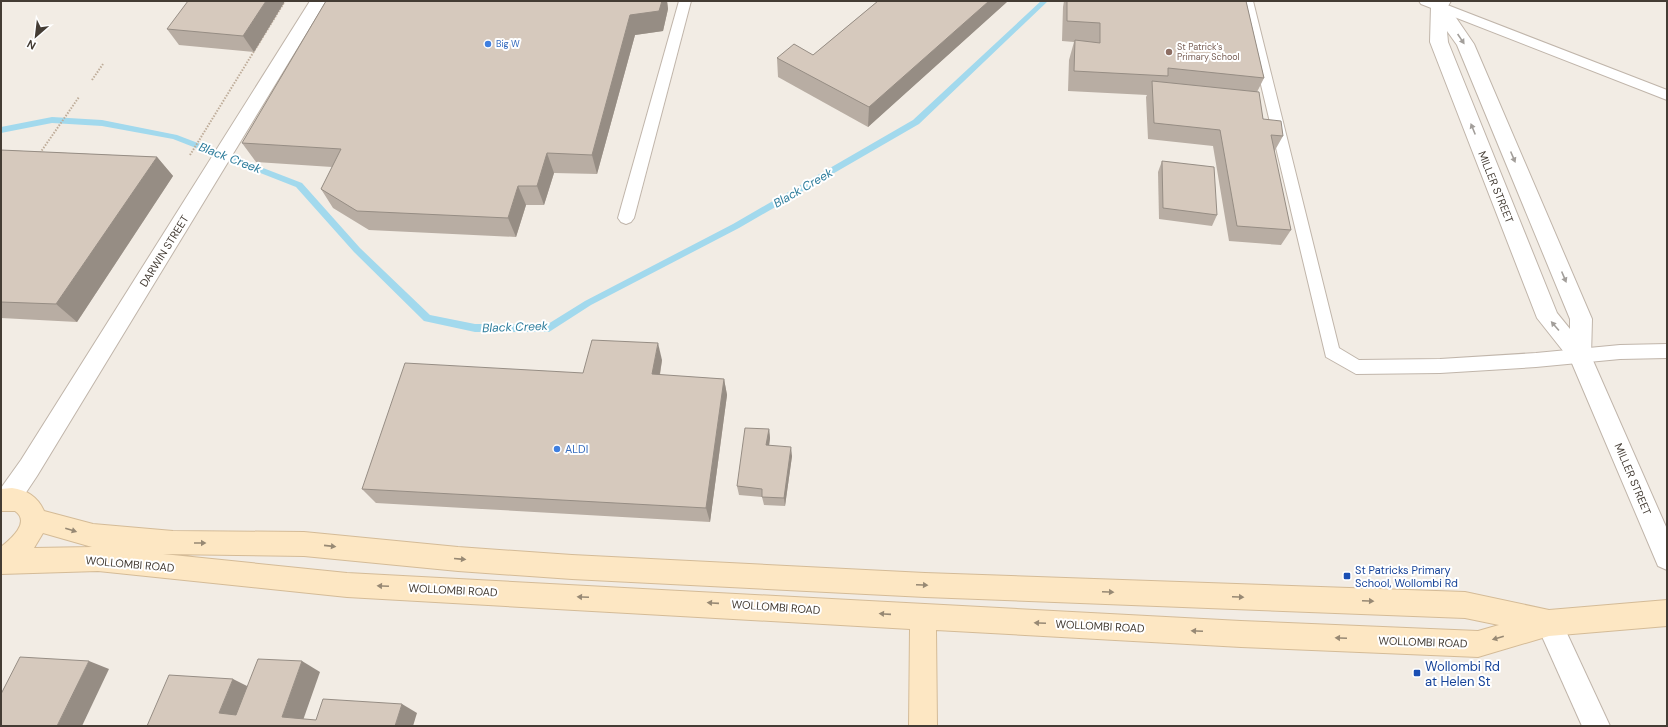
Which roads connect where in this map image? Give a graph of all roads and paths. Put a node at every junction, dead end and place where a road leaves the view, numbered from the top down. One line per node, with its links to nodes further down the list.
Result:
1 (286, 1): 10 (path)
2 (318, 1): 15 (street, DARWIN STREET)
3 (685, 1): 12 (lane)
4 (1247, 1): 14 (lane)
5 (1436, 3): 8 (lane); 14 (street, MILLER STREET, one-way to 14); 14 (street, MILLER STREET, one-way to 5)
6 (103, 64): 7 (path)
7 (92, 80)
8 (1667, 95)
9 (79, 98): 11 (path)
10 (190, 155)
11 (38, 157)
12 (626, 218)
13 (1667, 351): 14 (lane)
14 (1580, 356): 17 (street, MILLER STREET)
15 (4, 499): 16 (main road)
16 (34, 519): 18 (main road); 19 (main road, WOLLOMBI ROAD, one-way to 19)
17 (1667, 558)
18 (1, 562): 22 (main road, WOLLOMBI ROAD, one-way to 18)
19 (757, 576): 20 (main road, WOLLOMBI ROAD, one-way to 20); 22 (main road)
20 (1078, 591): 22 (main road); 23 (main road, WOLLOMBI ROAD, one-way to 23)
21 (1667, 613): 23 (main road, WOLLOMBI ROAD)
22 (924, 616): 23 (main road, WOLLOMBI ROAD, one-way to 22); 24 (main road)
23 (1549, 623): 25 (street)
24 (923, 726)
25 (1596, 726)

